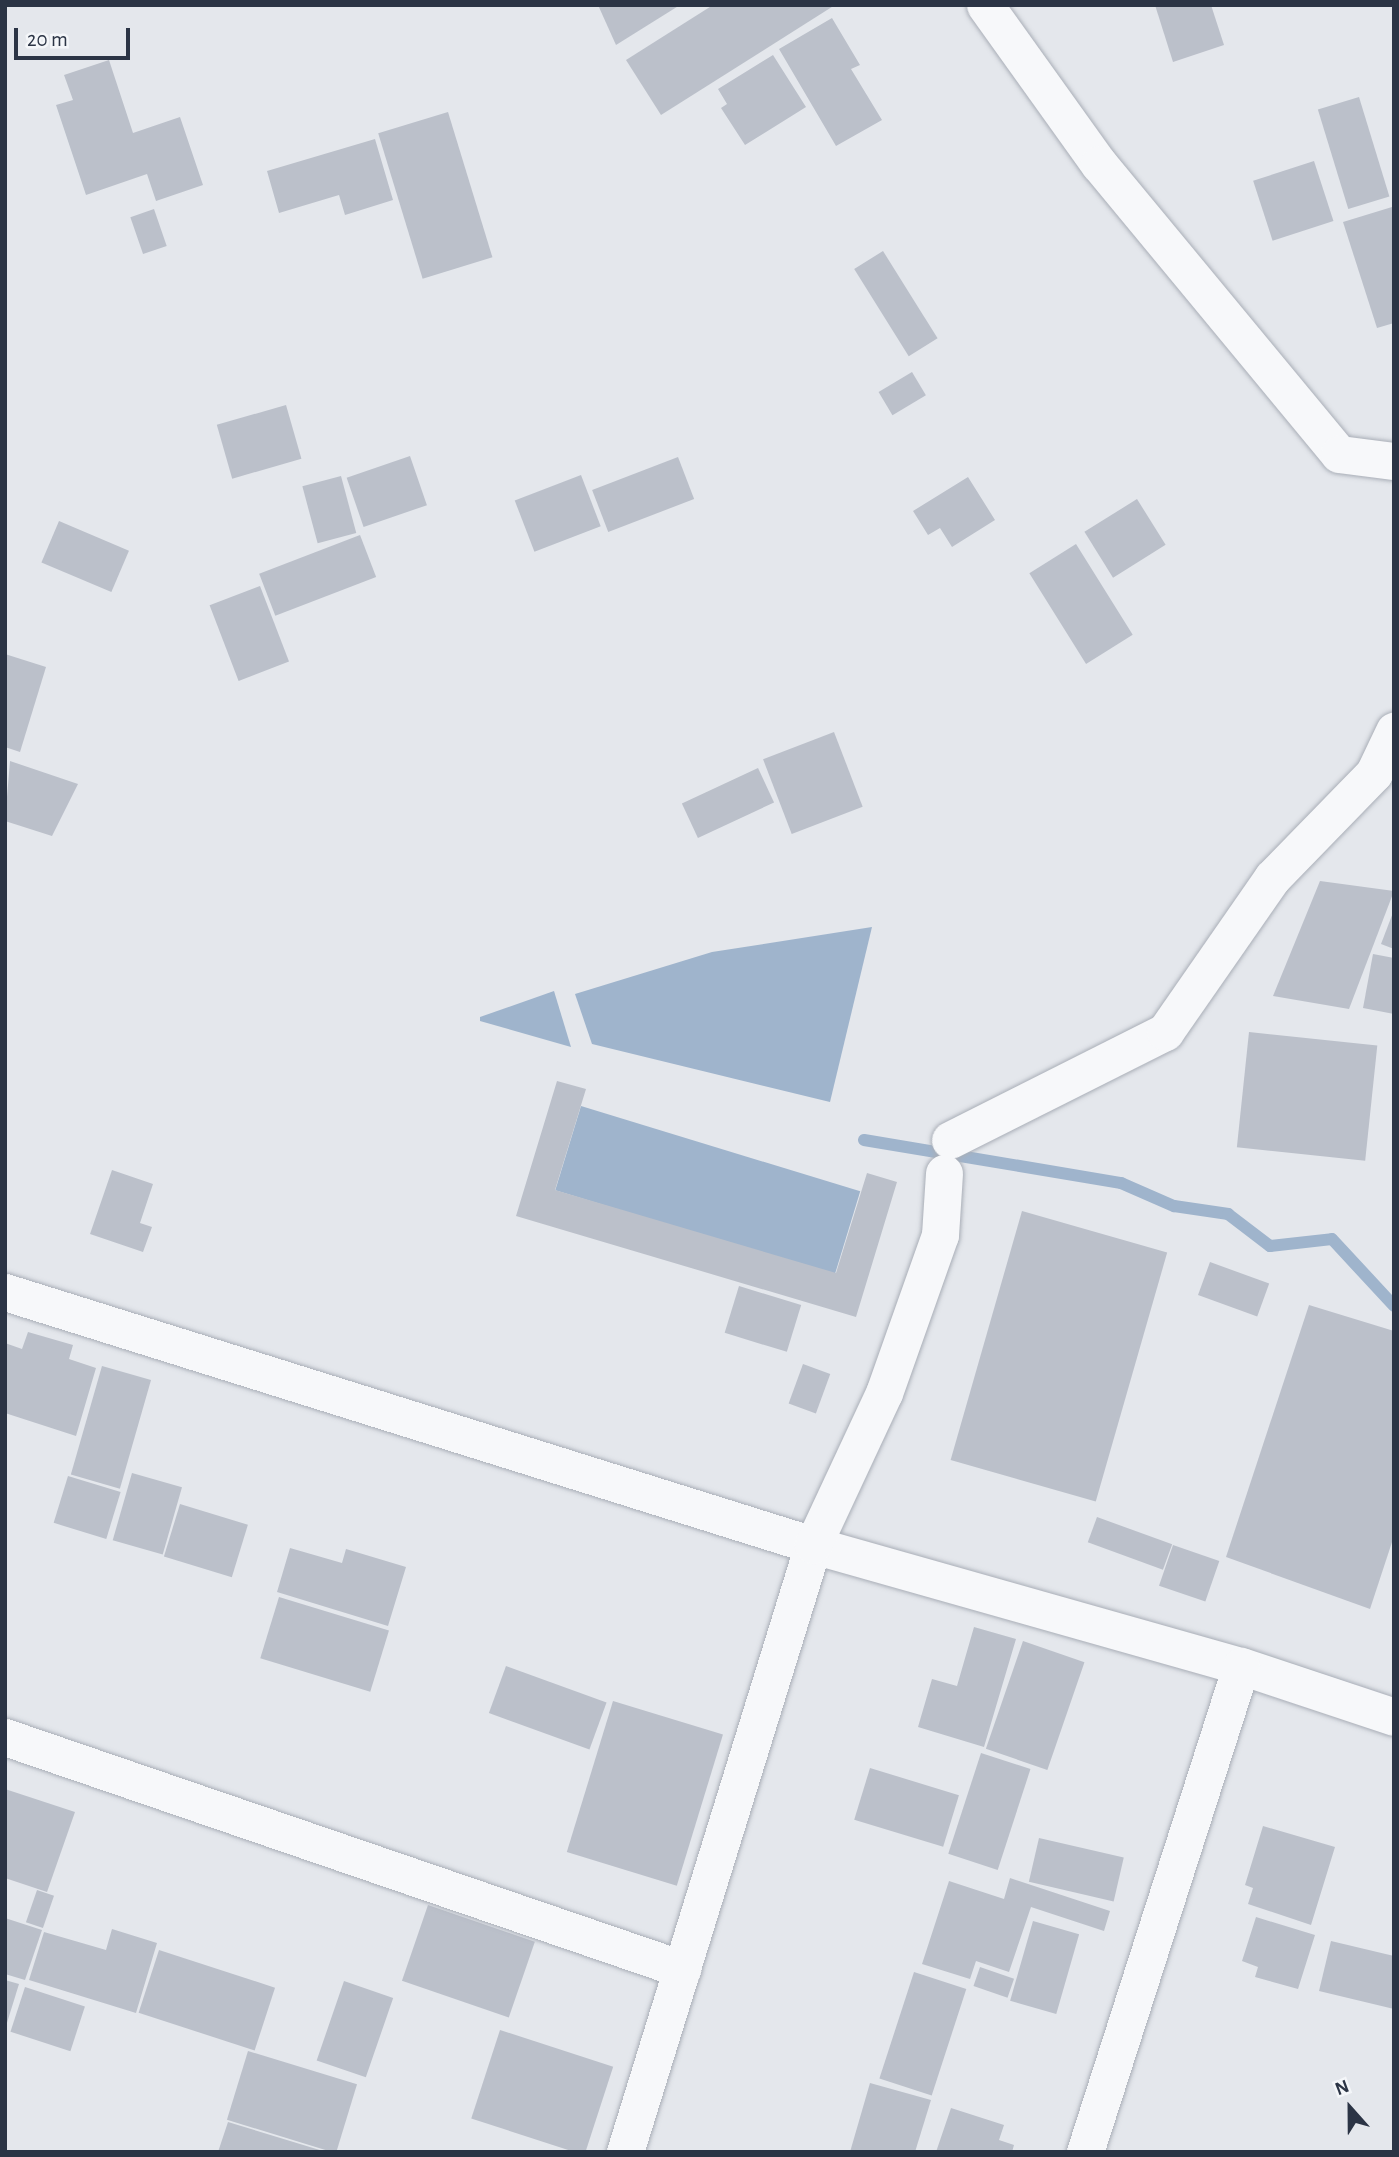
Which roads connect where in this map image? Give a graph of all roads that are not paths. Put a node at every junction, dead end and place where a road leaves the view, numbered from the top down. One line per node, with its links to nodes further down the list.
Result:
1 (985, 5): 2 (street)
2 (1394, 461)
3 (1394, 731): 5 (street)
4 (5, 1292): 5 (street)
5 (813, 1545): 6 (street); 9 (street)
6 (1241, 1666): 7 (street); 11 (street)
7 (1394, 1717)
8 (5, 1737): 9 (street)
9 (682, 1969): 10 (street)
10 (625, 2152)
11 (1085, 2152)

